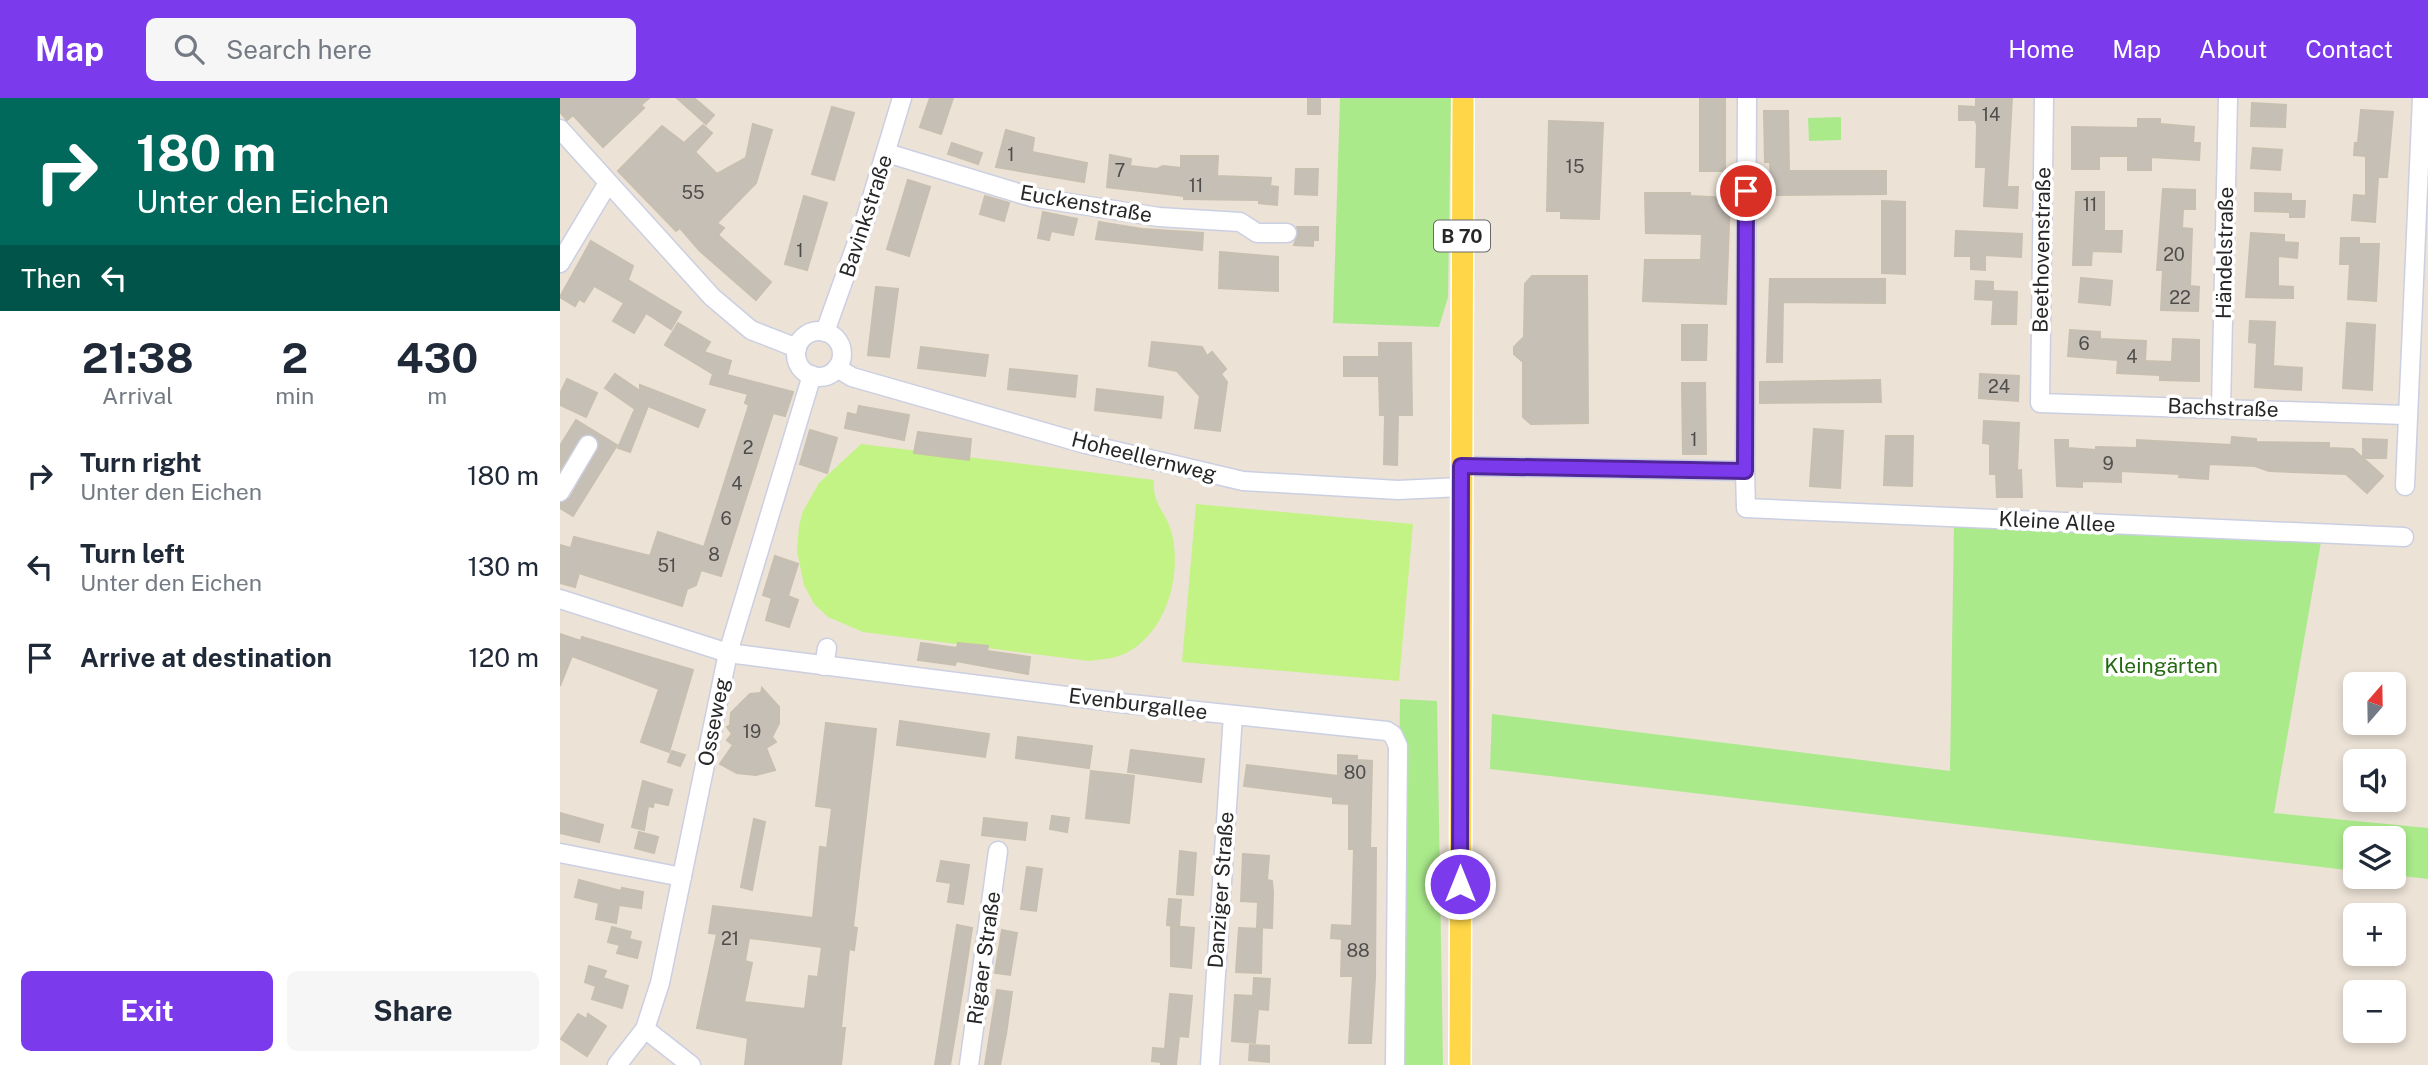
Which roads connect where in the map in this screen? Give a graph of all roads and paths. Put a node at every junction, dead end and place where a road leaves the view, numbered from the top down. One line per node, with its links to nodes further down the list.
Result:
1 (902, 98): 8 (street, Bavinkstraße)
2 (1463, 98): 21 (main road, B 70)
3 (1747, 98): 20 (street)
4 (2044, 98): 16 (street, Beethovenstraße)
5 (2228, 98): 17 (street, Händelstraße)
6 (2422, 98): 18 (street)
7 (560, 129): 9 (street)
8 (887, 153): 10 (street, Euckenstraße); 12 (street, Bavinkstraße)
9 (608, 183): 11 (street); 13 (street)
10 (1287, 233)
11 (560, 263)
12 (825, 332): 13 (street); 14 (street)
13 (797, 348): 15 (street)
14 (837, 368): 15 (street); 21 (street, Hoheellernweg)
15 (812, 376): 26 (street, Osseweg)
16 (2040, 403): 17 (street, Bachstraße)
17 (2221, 408): 18 (street, Bachstraße)
18 (2405, 415): 22 (street)
19 (588, 445): 23 (street)
20 (1745, 471): 21 (street, Hoheellernweg); 24 (street, Kleine Allee)
21 (1461, 477): 37 (main road, B 70)
22 (2404, 486)
23 (560, 492)
24 (2404, 537)
25 (560, 599): 26 (street, Evenburgallee)
26 (728, 653): 27 (street, Evenburgallee); 30 (street, Osseweg)
27 (1233, 715): 35 (street, Danziger Straße); 36 (street, Evenburgallee)
28 (998, 851): 34 (street, Rigaer Straße)
29 (560, 853): 30 (street)
30 (682, 877): 31 (street, Osseweg)
31 (645, 1028): 32 (street, Osseweg); 33 (street)
32 (617, 1065)
33 (691, 1065)
34 (969, 1065)
35 (1210, 1065)
36 (1395, 1065)
37 (1460, 1065)

